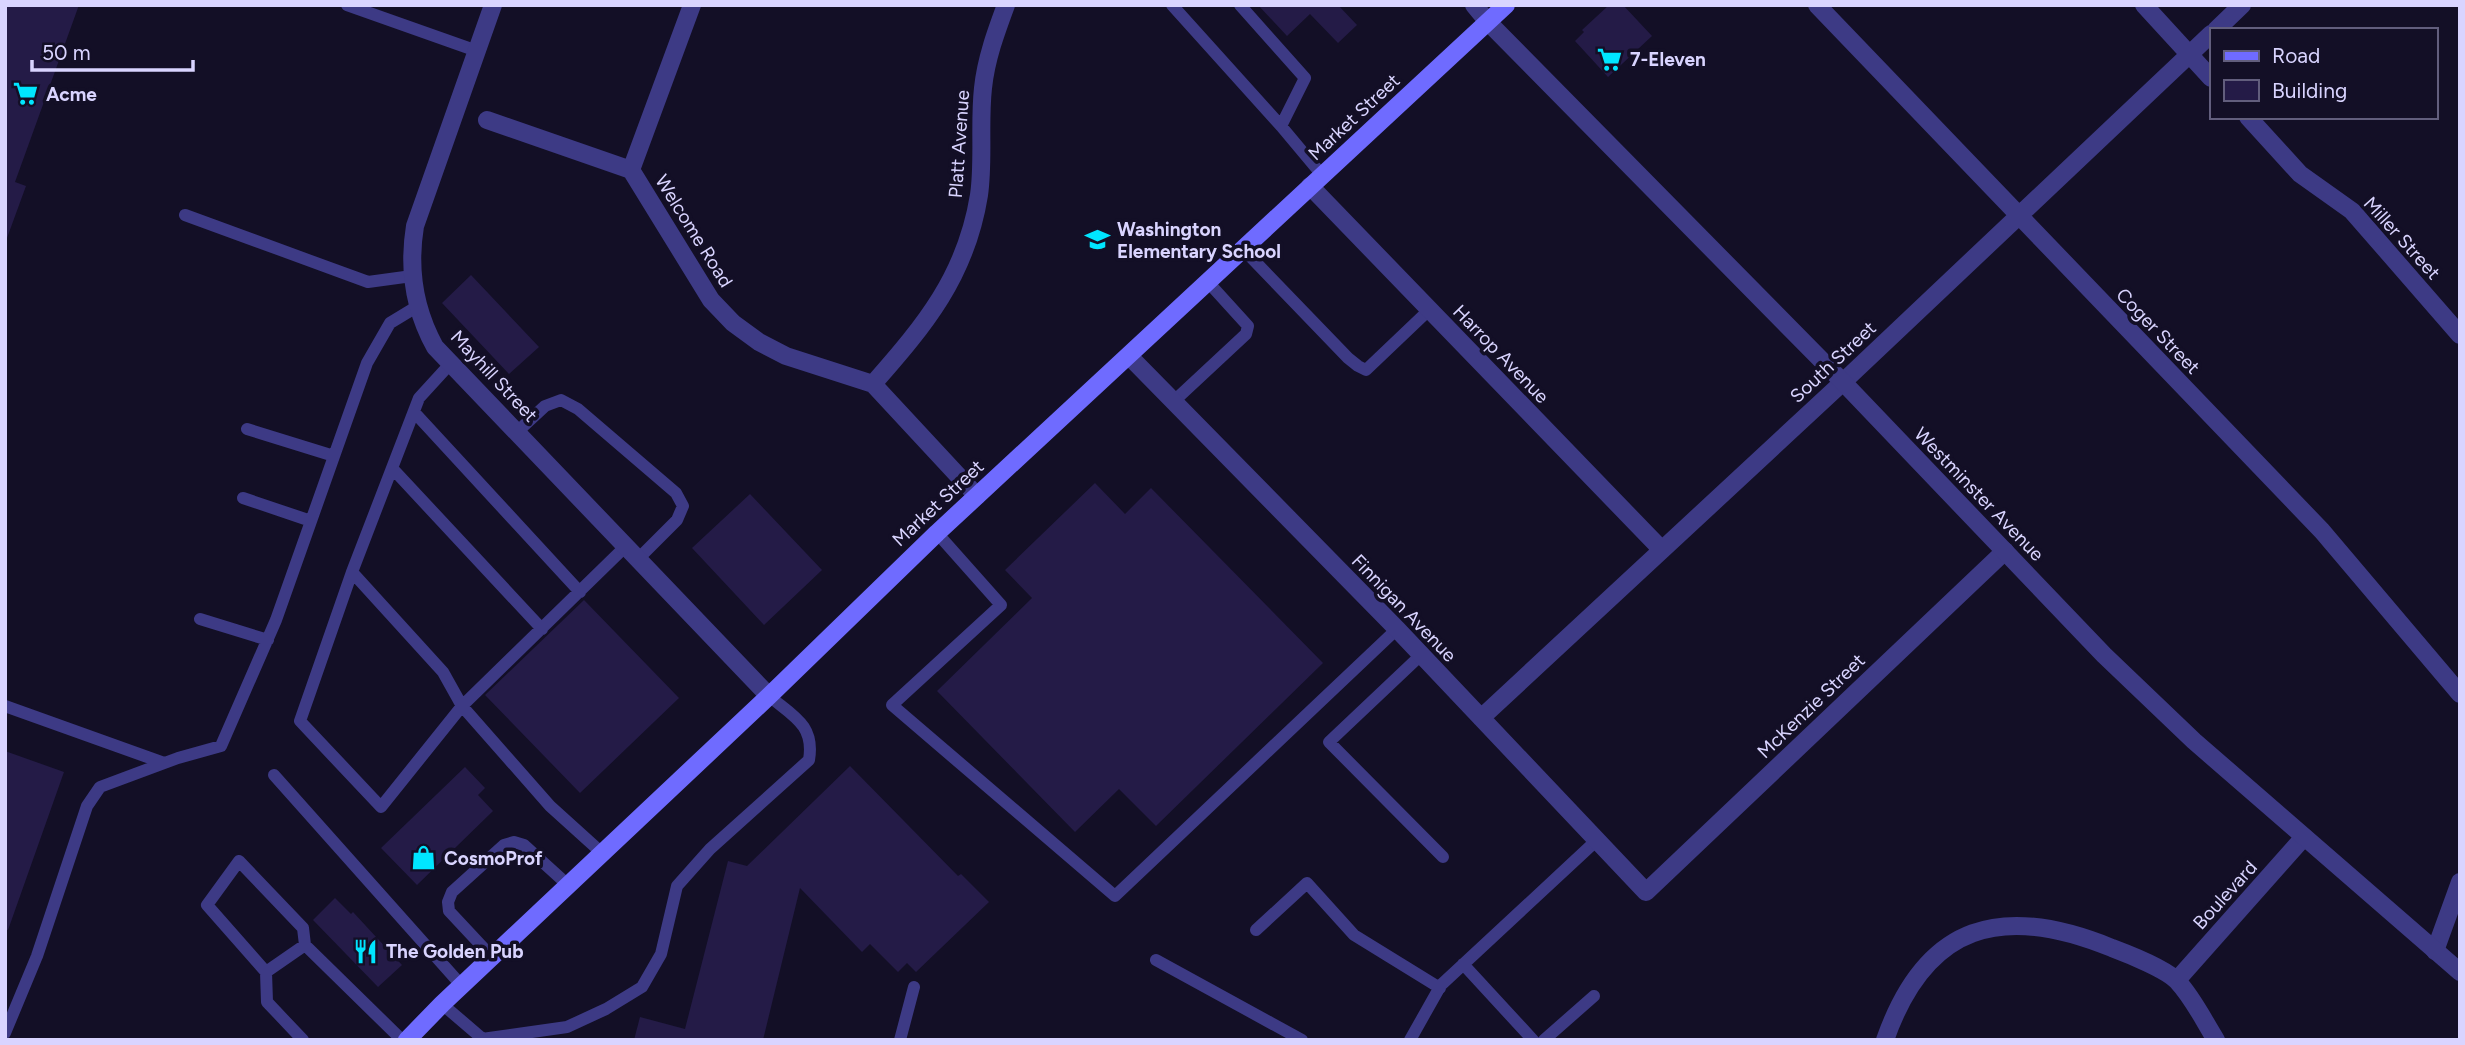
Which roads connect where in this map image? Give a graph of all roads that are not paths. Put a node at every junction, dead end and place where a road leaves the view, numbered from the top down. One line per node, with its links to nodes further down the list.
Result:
1 (348, 5): 15 (lane)
2 (493, 5): 15 (street, Mayhill Street)
3 (692, 5): 21 (street)
4 (1006, 5): 34 (street, Platt Avenue)
5 (1172, 5): 20 (lane)
6 (1240, 5): 20 (lane)
7 (1474, 5): 12 (street, Westminster Avenue)
8 (1506, 5): 12 (main road, Market Street)
9 (1817, 5): 24 (street, Coger Street)
10 (2144, 5): 16 (street)
11 (2242, 5): 13 (street)
12 (1488, 22): 22 (main road, Market Street); 33 (street, Westminster Avenue)
13 (2218, 28)
14 (2210, 35): 16 (street, South Street)
15 (477, 51): 26 (street, Mayhill Street)
16 (2190, 55): 17 (street); 24 (street, South Street)
17 (2210, 77)
18 (2250, 119): 30 (street, Miller Street)
19 (487, 120): 21 (street, Welcome Road)
20 (1282, 126): 22 (lane)
21 (631, 170): 34 (street, Welcome Road)
22 (1316, 180): 25 (main road, Market Street); 29 (street, Harrop Avenue)
23 (184, 215): 26 (lane)
24 (2019, 216): 33 (street, South Street); 55 (street, Coger Street)
25 (1243, 249): 27 (main road, Market Street); 29 (lane)
26 (412, 276): 28 (street, Mayhill Street)
27 (1208, 282): 31 (main road, Market Street); 35 (lane)
28 (418, 306): 32 (street, Mayhill Street); 39 (lane)
29 (1429, 310): 45 (street, Harrop Avenue)
30 (2460, 335)
31 (1129, 356): 35 (street, Finnigan Avenue); 41 (main road, Market Street)
32 (451, 363): 36 (lane); 38 (street, Mayhill Street)
33 (1843, 382): 45 (street, South Street); 46 (street, Westminster Avenue)
34 (873, 384): 41 (street, Welcome Road)
35 (1173, 402): 52 (street, Finnigan Avenue)
36 (414, 412): 40 (lane); 49 (lane)
37 (247, 429): 39 (lane)
38 (517, 432): 47 (street, Mayhill Street); 47 (lane)
39 (334, 456): 43 (lane)
40 (392, 468): 48 (lane); 51 (lane)
41 (977, 496): 44 (main road, Market Street)
42 (243, 498): 43 (lane)
43 (311, 521): 53 (lane)
44 (937, 533): 52 (lane); 56 (main road, Market Street)
45 (1662, 550): 59 (street, South Street)
46 (2004, 551): 62 (street, Westminster Avenue); 68 (street, McKenzie Street)
47 (632, 552): 49 (lane); 56 (street, Mayhill Street)
48 (352, 572): 58 (lane); 58 (lane)
49 (580, 592): 51 (lane)
50 (200, 619): 53 (lane)
51 (542, 629): 58 (lane)
52 (1397, 629): 54 (street, Finnigan Avenue)
53 (268, 640): 60 (lane)
54 (1420, 654): 59 (street, Finnigan Avenue); 65 (lane)
55 (2460, 694)
56 (769, 696): 64 (main road, Market Street); 84 (lane)
57 (5, 706): 60 (lane)
58 (462, 706): 64 (lane)
59 (1481, 718): 63 (street, Finnigan Avenue)
60 (164, 763): 83 (lane)
61 (274, 775): 78 (lane)
62 (2304, 837): 71 (street, Westminster Avenue); 77 (street, Boulevard)
63 (1597, 840): 68 (street, Finnigan Avenue); 74 (lane)
64 (602, 853): 67 (main road, Market Street)
65 (1443, 857)
66 (2460, 882): 71 (street)
67 (568, 885): 72 (main road, Market Street); 72 (lane)
68 (1646, 892)
69 (1256, 930): 80 (lane)
70 (305, 945): 75 (lane); 75 (lane); 87 (lane)
71 (2435, 951): 76 (street, Westminster Avenue)
72 (492, 957): 78 (main road, Market Street)
73 (1156, 960): 89 (lane)
74 (1463, 964): 80 (lane); 91 (lane)
75 (266, 972): 86 (lane)
76 (2460, 972)
77 (2177, 980): 93 (street); 94 (street)
78 (462, 986): 82 (main road, Market Street)
79 (914, 987): 88 (lane)
80 (1440, 988): 90 (lane)
81 (1594, 996): 92 (lane)
82 (442, 1004): 85 (lane); 87 (main road, Market Street)
83 (5, 1033)
84 (566, 1033): 85 (lane)
85 (483, 1039)
86 (303, 1040)
87 (404, 1040)
88 (900, 1040)
89 (1302, 1040)
90 (1410, 1040)
91 (1533, 1040)
92 (1544, 1040)
93 (1885, 1040)
94 (2216, 1040)

